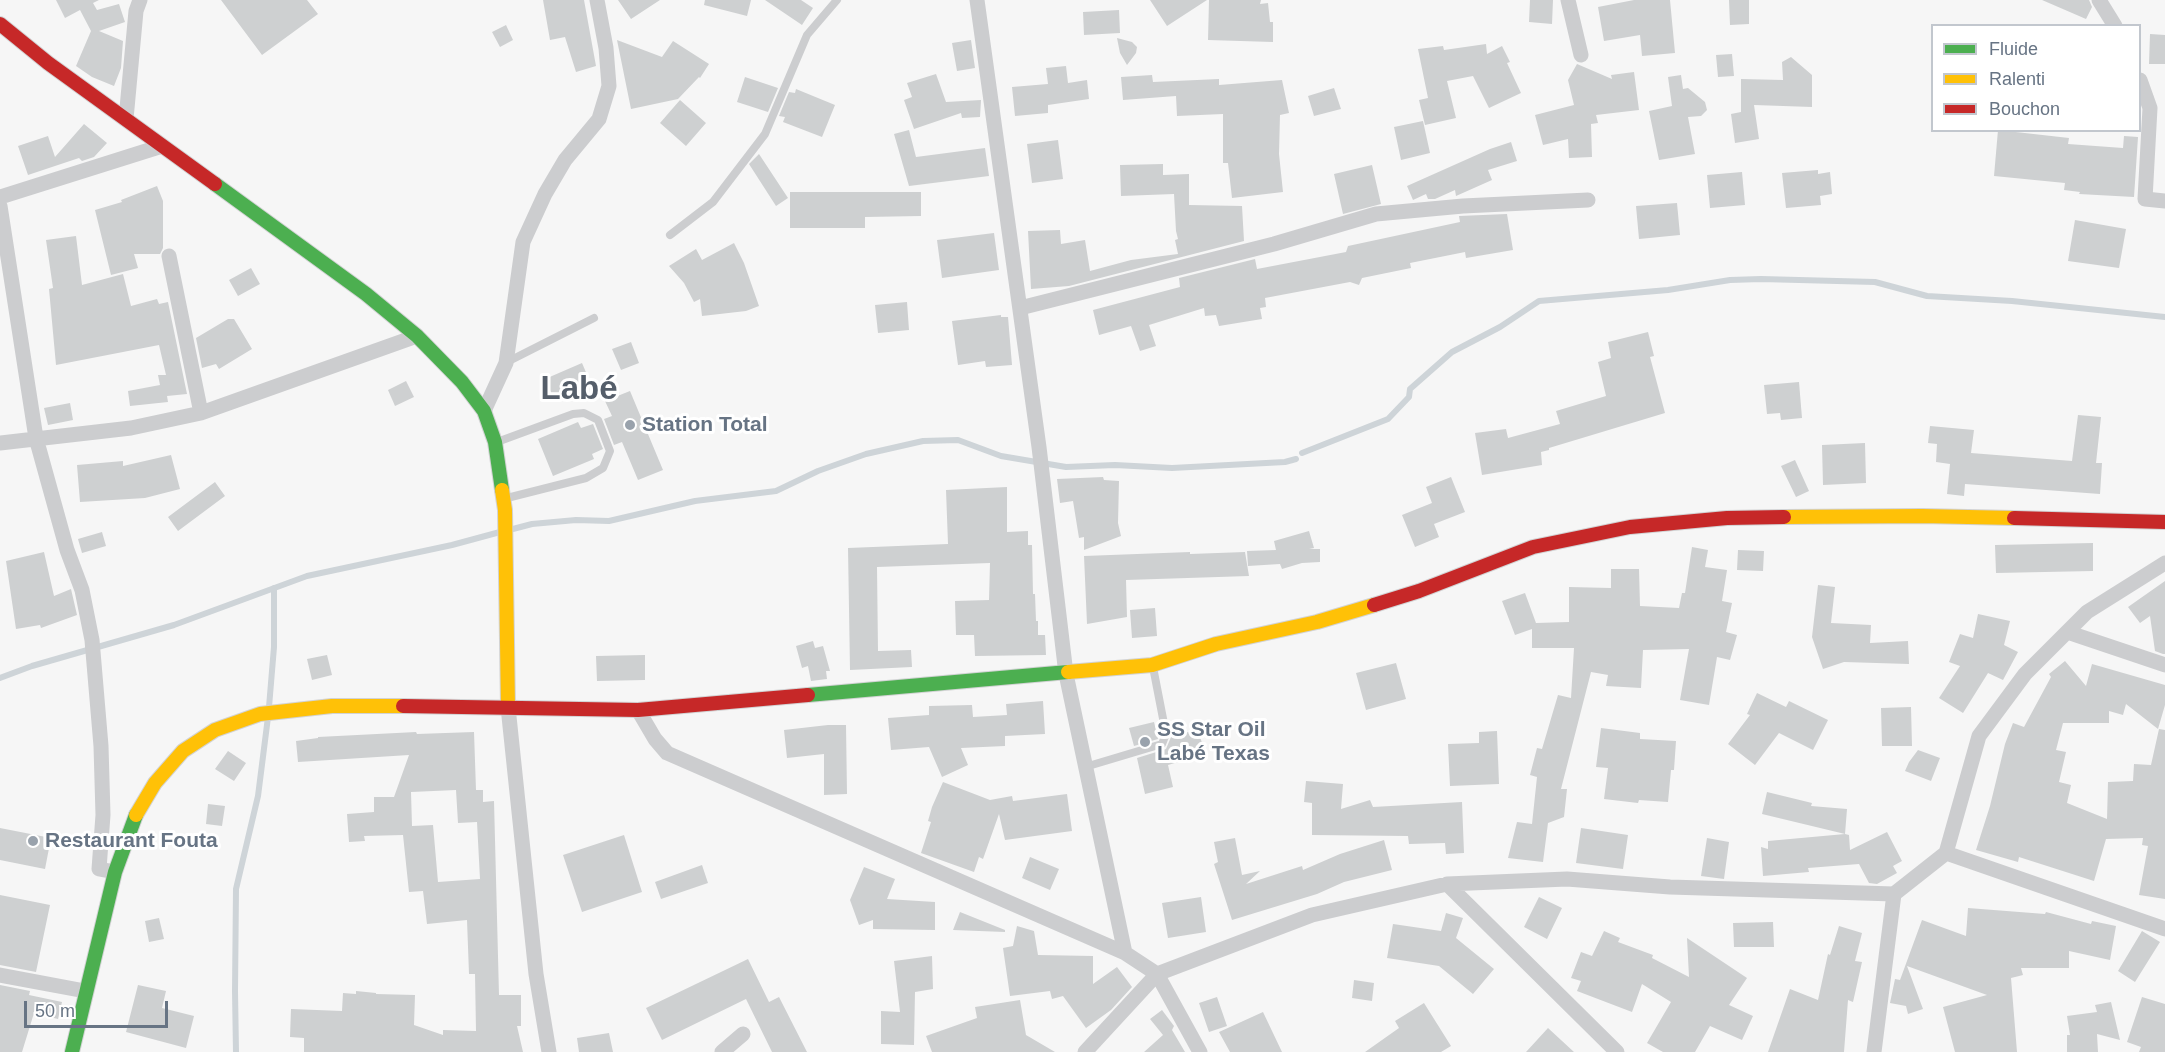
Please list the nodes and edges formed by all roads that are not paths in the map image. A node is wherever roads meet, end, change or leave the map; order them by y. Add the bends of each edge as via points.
1 (140, 0) edge
2 (597, 0) edge
3 (837, 0) edge
4 (978, 0) edge
5 (1568, 0) edge
6 (2099, 0) edge
7 (0, 24) edge
8 (2114, 24) edge
9 (1581, 55) dead end
10 (2141, 85) edge
11 (126, 119) junction
12 (162, 146) junction
13 (0, 197) edge
14 (1588, 200) dead end
15 (2165, 201) edge
16 (0, 206) edge
17 (670, 235) dead end
18 (168, 256) dead end
19 (1020, 308) junction
20 (594, 318) dead end
21 (417, 336) junction
22 (506, 363) junction
23 (484, 411) junction
24 (201, 412) junction
25 (36, 438) junction
26 (495, 442) junction
27 (0, 443) edge
28 (504, 505) junction
29 (2165, 522) edge
30 (2165, 562) edge
31 (2067, 632) junction
32 (1152, 665) junction
33 (2165, 665) edge
34 (1066, 674) junction
35 (508, 707) junction
36 (638, 710) junction
37 (1085, 766) junction
38 (1946, 853) junction
39 (114, 872) junction
40 (1447, 884) junction
41 (1894, 894) junction
42 (2165, 929) edge
43 (1125, 953) junction
44 (1157, 974) junction
45 (0, 975) edge
46 (85, 991) junction
47 (742, 1034) dead end
48 (1609, 1049) edge
49 (72, 1052) edge
50 (549, 1052) edge
51 (722, 1052) edge
52 (1085, 1052) edge
53 (1200, 1052) edge
54 (1874, 1052) edge

1 - 11 street
2 - 22 street via 609,86 599,119 565,160 524,242
3 - 17 lane via 807,35 765,134 713,202
4 - 19 street
5 - 9 street
6 - 8 street
7 - 11 main road
10 - 15 street via 2150,108 2145,199
11 - 12 main road
12 - 13 street
12 - 21 main road via 366,294
14 - 19 street via 1376,214
16 - 25 street
18 - 24 street
19 - 34 street
20 - 22 lane
21 - 23 main road
21 - 24 street
22 - 23 street
23 - 26 main road
24 - 25 street via 131,428
25 - 27 street
25 - 39 street via 82,590 92,640 101,746 103,814 99,869
26 - 28 main road
26 - 28 lane via 584,413 598,420 610,451 603,468 586,478
28 - 35 main road
29 - 32 main road via 1922,516 1727,518 1629,527 1533,547 1419,591 1317,622 1216,644
30 - 31 street via 2087,612
31 - 33 street
31 - 38 street via 2025,674 1979,736
32 - 34 main road
32 - 37 lane via 1166,734 1162,744
34 - 36 main road
34 - 37 street
35 - 36 main road
35 - 39 main road via 332,706 260,714 215,730 183,751 155,783 133,821
35 - 50 street via 536,974
36 - 43 street via 667,753
37 - 43 street
38 - 41 street
38 - 42 street
39 - 46 main road
40 - 41 street via 1567,879 1670,887
40 - 44 street via 1312,915
40 - 48 street
41 - 54 street
43 - 44 street
44 - 52 street
44 - 53 street
45 - 46 street
46 - 49 main road
47 - 51 street

